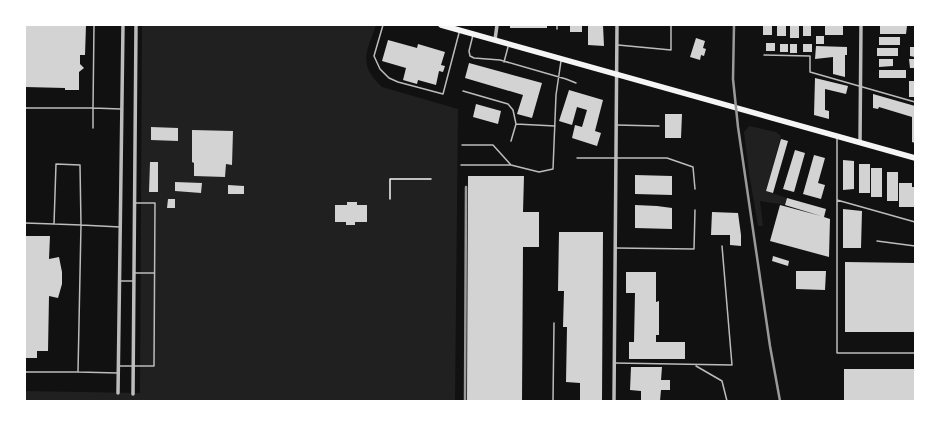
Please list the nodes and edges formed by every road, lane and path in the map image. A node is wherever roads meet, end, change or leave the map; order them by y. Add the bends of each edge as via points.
1 (94, 25) edge
2 (123, 25) edge
3 (136, 25) edge
4 (383, 25) edge
5 (441, 25) edge
6 (497, 25) edge
7 (557, 25) edge
8 (617, 25) edge
9 (671, 25) edge
10 (861, 25) edge
11 (460, 28) edge
12 (557, 29) dead end
13 (473, 34) junction
14 (495, 40) junction
15 (509, 44) junction
16 (617, 45) junction
17 (764, 55) dead end
18 (562, 59) junction
19 (504, 62) junction
20 (616, 74) junction
21 (559, 76) junction
22 (576, 83) dead end
23 (860, 86) junction
24 (463, 91) dead end
25 (915, 102) edge
26 (25, 108) edge
27 (93, 108) junction
28 (121, 109) junction
29 (516, 124) junction
30 (616, 125) junction
31 (555, 126) junction
32 (659, 126) dead end
33 (93, 128) dead end
34 (837, 136) junction
35 (511, 141) dead end
36 (860, 143) junction
37 (462, 145) dead end
38 (577, 158) dead end
39 (616, 158) junction
40 (915, 158) edge
41 (461, 165) dead end
42 (511, 165) junction
43 (431, 179) dead end
44 (695, 189) dead end
45 (390, 199) dead end
46 (837, 200) junction
47 (134, 203) junction
48 (695, 210) dead end
49 (915, 222) edge
50 (25, 223) edge
51 (54, 224) junction
52 (81, 225) junction
53 (120, 226) junction
54 (877, 241) dead end
55 (722, 246) dead end
56 (915, 246) edge
57 (615, 248) junction
58 (154, 273) junction
59 (134, 274) junction
60 (119, 281) junction
61 (134, 281) junction
62 (554, 323) dead end
63 (915, 353) edge
64 (614, 363) junction
65 (694, 365) junction
66 (118, 366) junction
67 (134, 366) junction
68 (25, 372) edge
69 (78, 372) junction
70 (118, 373) junction
71 (118, 393) dead end
72 (133, 394) dead end
73 (553, 401) edge
74 (614, 401) edge
75 (727, 401) edge

1 - 27 lane
2 - 28 street
3 - 47 street
4 - 11 lane via 374,56 380,69 389,78 398,82 443,94
5 - 11 main road
6 - 14 street
7 - 12 lane
8 - 16 street
9 - 16 lane via 671,50
10 - 23 street
11 - 13 main road
13 - 14 main road
13 - 19 lane via 470,56
14 - 15 main road
15 - 18 main road
15 - 19 lane
16 - 20 street
17 - 23 lane via 810,56 810,72
18 - 20 main road
18 - 21 lane
19 - 21 lane
20 - 30 street
20 - 34 main road
21 - 22 lane
21 - 31 lane
23 - 25 lane
23 - 36 street
24 - 29 lane via 508,104 513,110
26 - 27 lane
27 - 28 lane
27 - 33 lane
28 - 53 street
29 - 31 lane
29 - 35 lane
30 - 32 lane
30 - 39 street
31 - 42 lane via 553,169 539,172
34 - 36 main road
34 - 46 lane
36 - 40 main road
37 - 42 lane via 493,145
38 - 39 lane
39 - 44 lane via 667,158 693,167
39 - 57 street
41 - 42 lane
43 - 45 path via 390,179
46 - 49 lane
46 - 63 lane via 837,353
47 - 58 lane via 155,203
47 - 59 street
48 - 57 lane via 694,249
50 - 51 lane
51 - 52 lane
51 - 52 lane via 56,164 80,165
52 - 53 lane
52 - 69 lane
53 - 60 street
54 - 56 lane
55 - 65 lane via 732,365
57 - 64 street
58 - 59 lane
58 - 67 lane via 154,366
59 - 61 street
60 - 61 lane
60 - 66 street
61 - 67 street
62 - 73 lane
64 - 65 lane
64 - 74 street
65 - 75 lane via 722,381
66 - 67 lane
66 - 70 street
67 - 72 street
68 - 69 lane
69 - 70 lane
70 - 71 street

